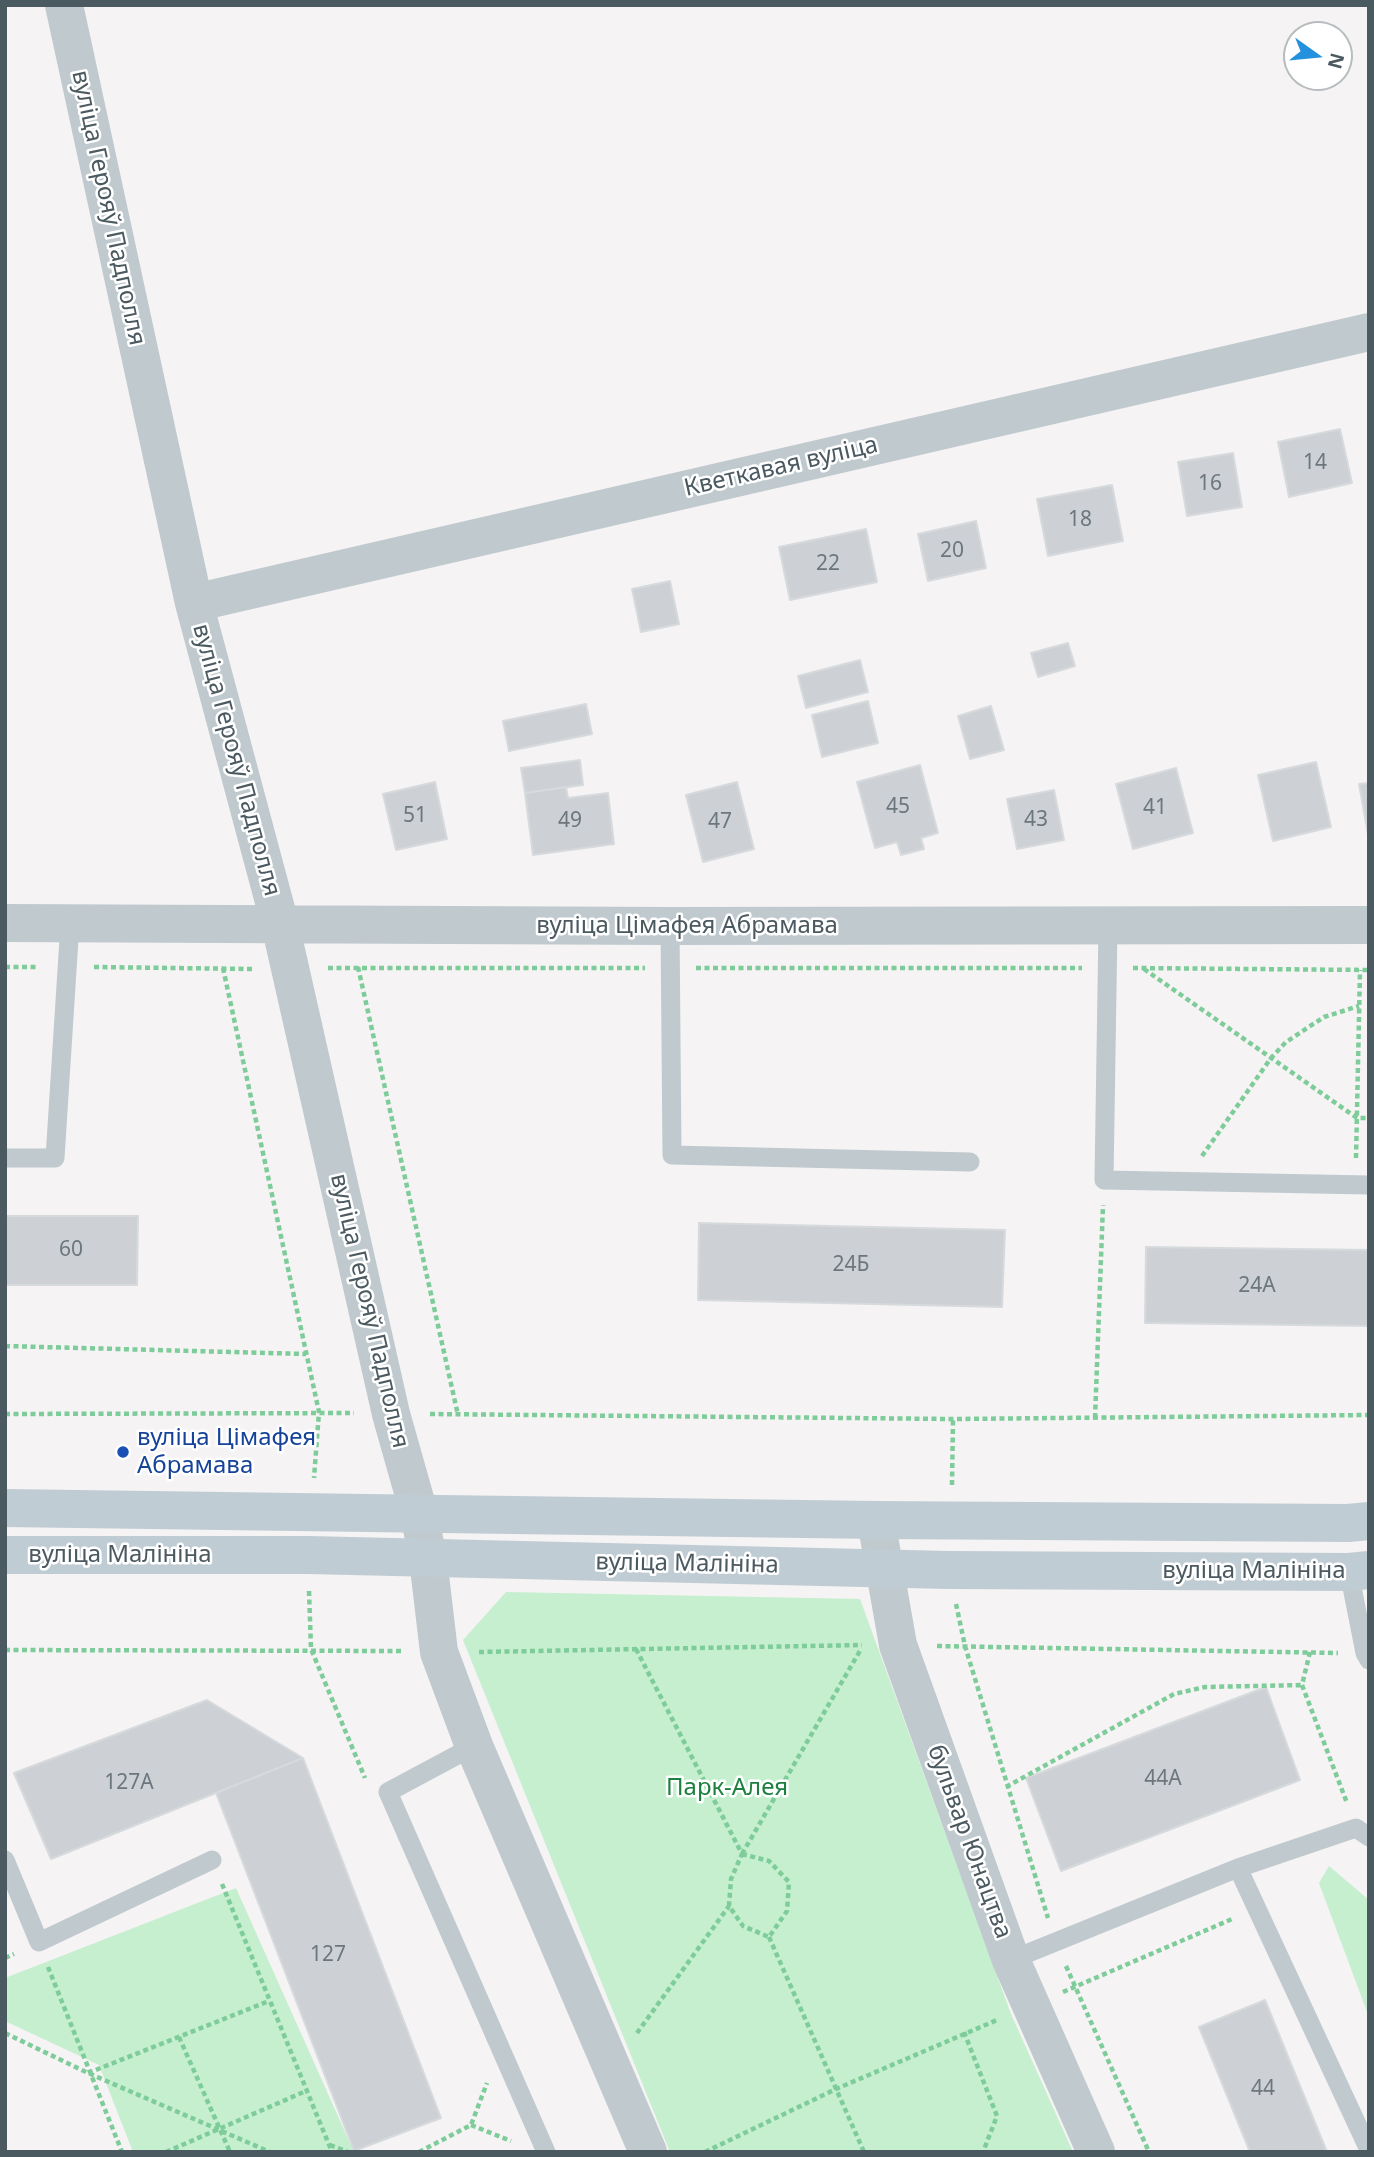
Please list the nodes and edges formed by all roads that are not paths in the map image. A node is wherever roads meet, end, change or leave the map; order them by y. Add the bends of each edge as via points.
1 (64, 5) edge
2 (1369, 332) edge
3 (194, 603) junction
4 (5, 923) edge
5 (70, 923) junction
6 (280, 924) junction
7 (1108, 925) junction
8 (1369, 925) edge
9 (670, 926) junction
10 (5, 1158) edge
11 (970, 1162) dead end
12 (1362, 1185) edge
13 (5, 1508) edge
14 (419, 1513) junction
15 (876, 1520) junction
16 (1369, 1521) edge
17 (5, 1555) edge
18 (428, 1559) junction
19 (884, 1569) junction
20 (1359, 1571) edge
21 (1367, 1656) edge
22 (474, 1746) junction
23 (1362, 1833) edge
24 (5, 1860) edge
25 (212, 1860) road end
26 (1238, 1868) junction
27 (1012, 1960) junction
28 (1369, 2150) edge
29 (546, 2152) edge
30 (648, 2152) edge
31 (1096, 2152) edge

1 - 3 street, вуліца Герояў Падполля
2 - 3 street, Кветкавая вуліца
3 - 6 street, вуліца Герояў Падполля
4 - 5 street, вуліца Цімафея Абрамава
5 - 6 street, вуліца Цімафея Абрамава
5 - 10 lane via 55,1158
6 - 9 street, вуліца Цімафея Абрамава
6 - 14 street, вуліца Герояў Падполля via 391,1414
7 - 8 street, вуліца Цімафея Абрамава
7 - 9 street, вуліца Цімафея Абрамава
7 - 12 lane via 1104,1180
9 - 11 lane via 672,1155
13 - 14 main road, вуліца Малініна
14 - 15 main road, вуліца Малініна
14 - 18 street, вуліца Герояў Падполля
15 - 16 main road, вуліца Малініна
15 - 19 street, бульвар Юнацтва
17 - 18 main road, вуліца Малініна
18 - 19 main road, вуліца Малініна
18 - 22 street via 439,1652
19 - 20 main road, вуліца Малініна
19 - 27 street, бульвар Юнацтва via 898,1645
20 - 21 lane
22 - 29 lane via 388,1792
22 - 30 street
23 - 26 lane
24 - 25 lane via 39,1942
26 - 27 lane
26 - 28 lane
27 - 31 street, бульвар Юнацтва

